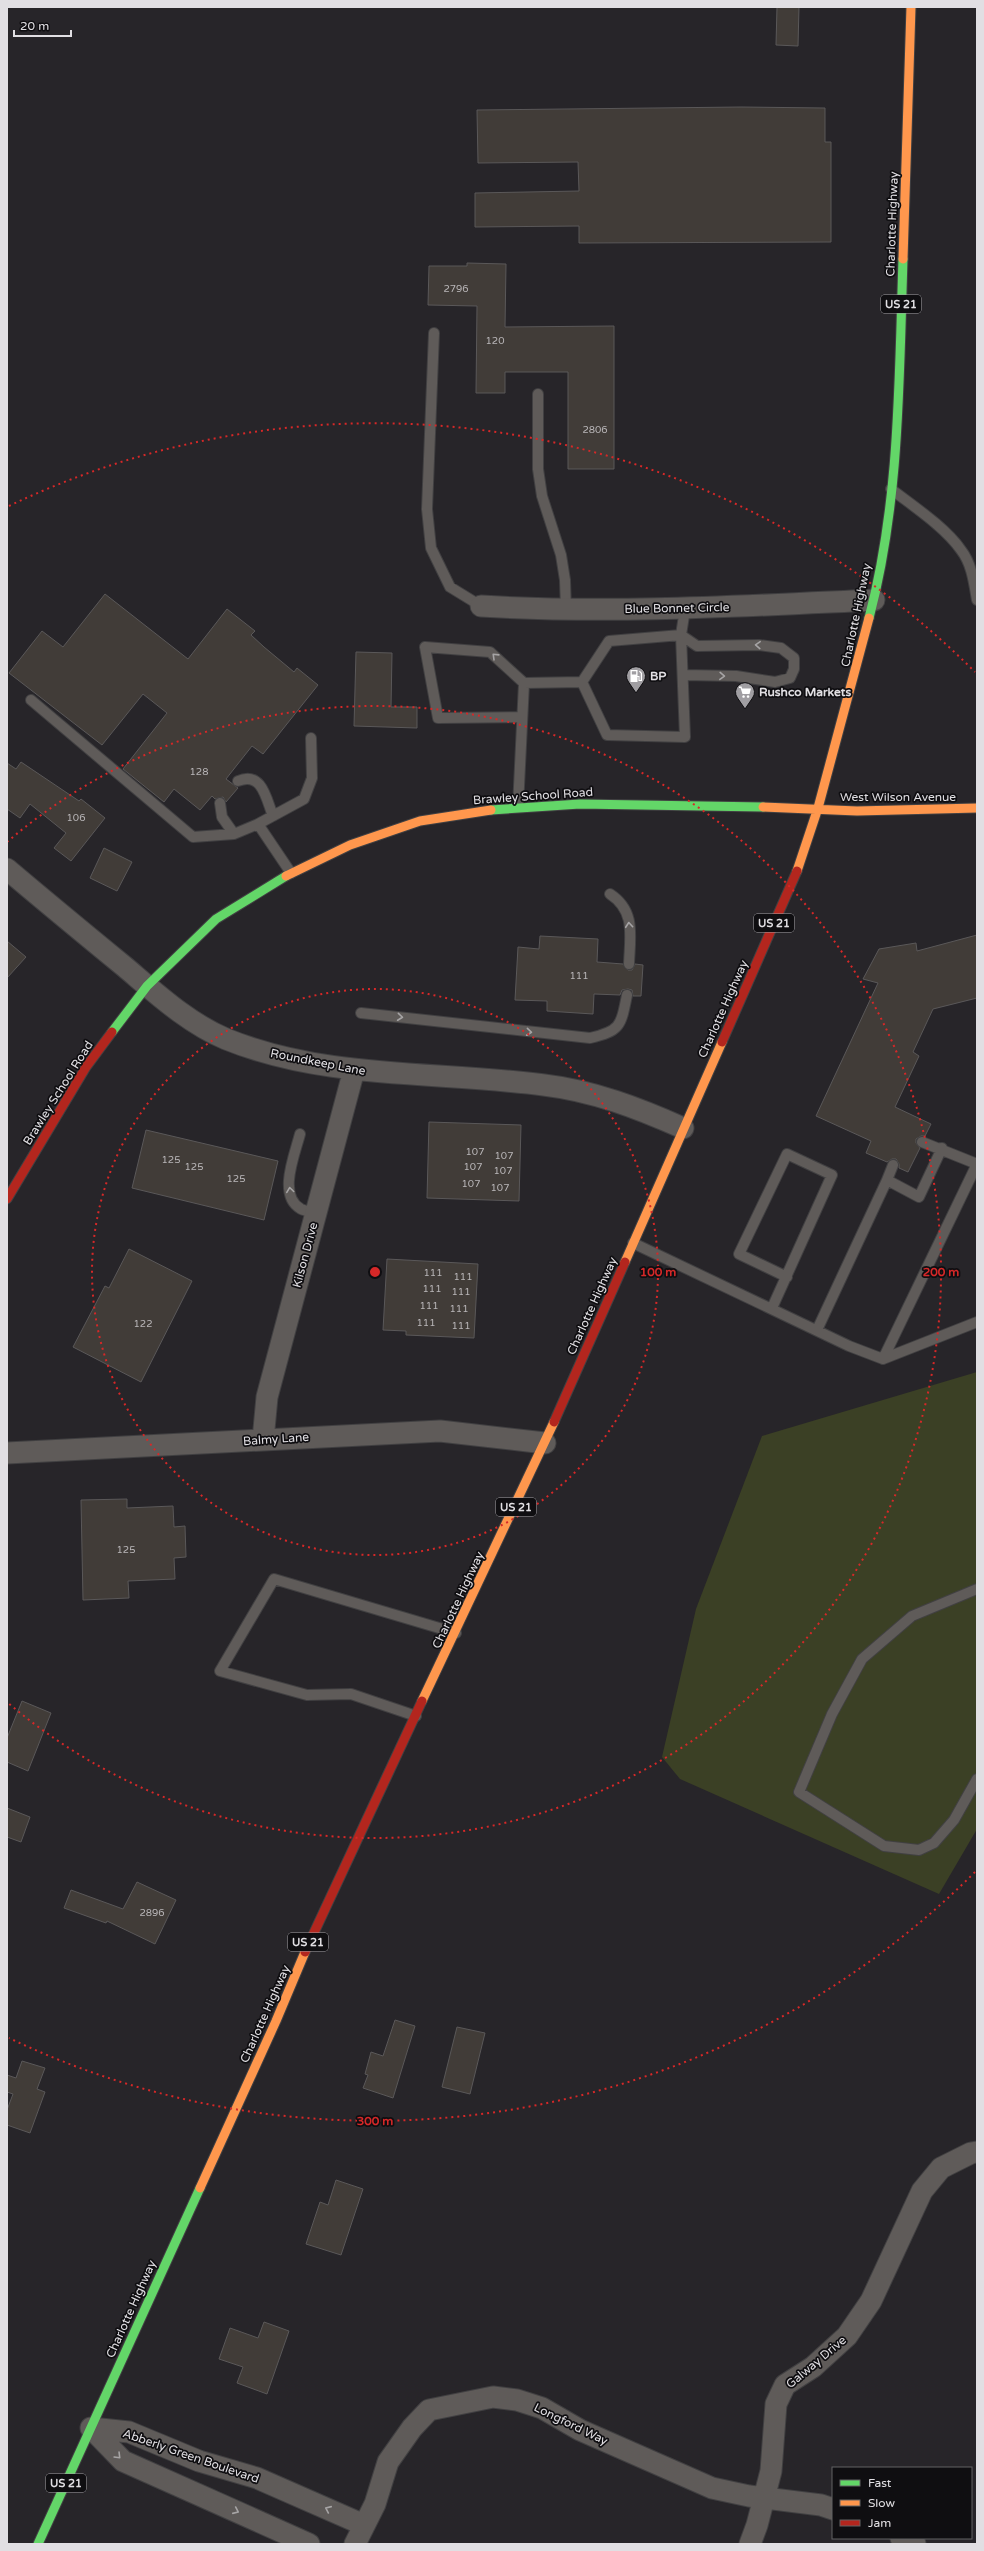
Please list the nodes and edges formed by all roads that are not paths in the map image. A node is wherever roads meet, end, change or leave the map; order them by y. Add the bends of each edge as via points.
1 (911, 7) edge
2 (434, 333) dead end
3 (538, 394) dead end
4 (891, 489) junction
5 (874, 600) junction
6 (977, 600) edge
7 (481, 606) joint
8 (685, 609) junction
9 (566, 610) junction
10 (681, 635) junction
11 (682, 674) junction
12 (582, 682) junction
13 (524, 683) junction
14 (31, 700) dead end
15 (522, 717) junction
16 (311, 738) dead end
17 (238, 781) dead end
18 (220, 803) dead end
19 (518, 807) junction
20 (818, 808) junction
21 (977, 808) edge
22 (273, 816) junction
23 (258, 824) junction
24 (234, 834) junction
25 (7, 869) edge
26 (291, 873) junction
27 (610, 894) dead end
28 (629, 964) dead end
29 (148, 986) junction
30 (627, 995) dead end
31 (361, 1013) dead end
32 (354, 1070) junction
33 (683, 1128) junction
34 (300, 1134) dead end
35 (922, 1142) dead end
36 (942, 1148) junction
37 (977, 1164) edge
38 (893, 1165) dead end
39 (887, 1180) junction
40 (7, 1199) edge
41 (316, 1213) junction
42 (633, 1243) junction
43 (787, 1277) junction
44 (772, 1308) junction
45 (977, 1322) edge
46 (817, 1330) junction
47 (883, 1359) junction
48 (263, 1440) junction
49 (545, 1443) junction
50 (7, 1453) edge
51 (977, 1589) edge
52 (456, 1633) junction
53 (416, 1716) junction
54 (977, 1779) edge
55 (977, 2152) edge
56 (91, 2428) junction
57 (763, 2498) junction
58 (832, 2510) edge
59 (358, 2537) edge
60 (903, 2539) edge
61 (38, 2544) edge
62 (309, 2544) edge
63 (750, 2544) edge
64 (914, 2544) edge

1 - 4 main road, Charlotte Highway / US 21 via 899,378
2 - 7 lane via 427,502 431,548 450,587
3 - 9 lane via 538,469 542,496 561,555
4 - 5 main road, Charlotte Highway / US 21
4 - 6 lane via 931,520 961,549 970,567
5 - 8 street, Blue Bonnet Circle
5 - 20 main road, Charlotte Highway / US 21
7 - 9 street, Blue Bonnet Circle
8 - 9 street, Blue Bonnet Circle
8 - 10 lane
10 - 11 lane
11 -> 10 lane via 736,676 775,682 790,678 794,669 794,658 781,648 760,645 697,646
10 - 12 lane via 609,641
11 - 12 lane via 685,737 607,735
12 - 13 lane
13 - 15 lane
13 -> 15 lane via 490,652 425,647 438,718
14 - 24 lane via 193,837
15 - 19 lane
16 - 22 lane via 312,778 304,799
17 - 22 lane via 254,779 261,786
18 - 24 lane via 222,817
19 - 20 main road, Brawley School Road via 580,804
19 - 26 main road, Brawley School Road via 420,821 350,845
20 - 21 main road, West Wilson Avenue via 858,811
20 - 33 main road, Charlotte Highway / US 21 via 798,869
22 - 23 lane
23 - 24 lane
23 - 26 lane
25 - 29 street, Roundkeep Lane
26 - 29 main road, Brawley School Road via 263,888 216,920
28 -> 27 lane via 630,923 621,902
29 - 32 street, Roundkeep Lane via 182,1014 224,1038 275,1055
29 - 40 main road, Brawley School Road via 86,1067
31 -> 30 lane via 590,1038 616,1029 622,1022
32 - 33 street, Roundkeep Lane via 544,1085 630,1104
32 - 41 street, Kilson Drive
33 - 42 main road, Charlotte Highway / US 21
41 -> 34 lane via 301,1209 293,1201 289,1189 290,1173
35 - 36 lane
36 - 37 lane
36 - 39 lane via 919,1197
37 - 47 lane
38 - 39 lane
39 - 46 lane
41 - 48 street, Kilson Drive via 267,1397
42 - 44 lane
42 - 49 main road, Charlotte Highway / US 21
43 - 43 lane via 740,1254 788,1154 832,1175
43 - 44 lane
44 - 46 lane
45 - 47 lane
46 - 47 lane
48 - 49 street, Balmy Lane via 440,1431
48 - 50 street, Balmy Lane
49 - 52 main road, Charlotte Highway / US 21
51 - 54 lane via 912,1616 862,1659 832,1714 799,1792 884,1846 918,1850 934,1843 954,1820
52 - 53 main road, Charlotte Highway / US 21
52 - 53 lane via 274,1579 220,1670 307,1695 351,1694
53 - 56 main road, Charlotte Highway / US 21 via 315,1926 276,2021
55 - 57 street, Galway Drive via 941,2168 922,2191 871,2301 848,2336 813,2367 785,2385 776,2404 770,2472
59 -> 56 street, Abberly Green Boulevard via 257,2478 198,2461 129,2432
56 - 61 main road, Charlotte Highway / US 21
56 -> 62 street, Abberly Green Boulevard via 123,2461
57 - 58 street, Longford Way via 821,2505
57 - 59 street, Longford Way via 712,2488 580,2430 542,2408 517,2400 493,2397 429,2410 416,2423 388,2462 375,2504
57 - 63 street, Galway Drive
60 - 64 street

